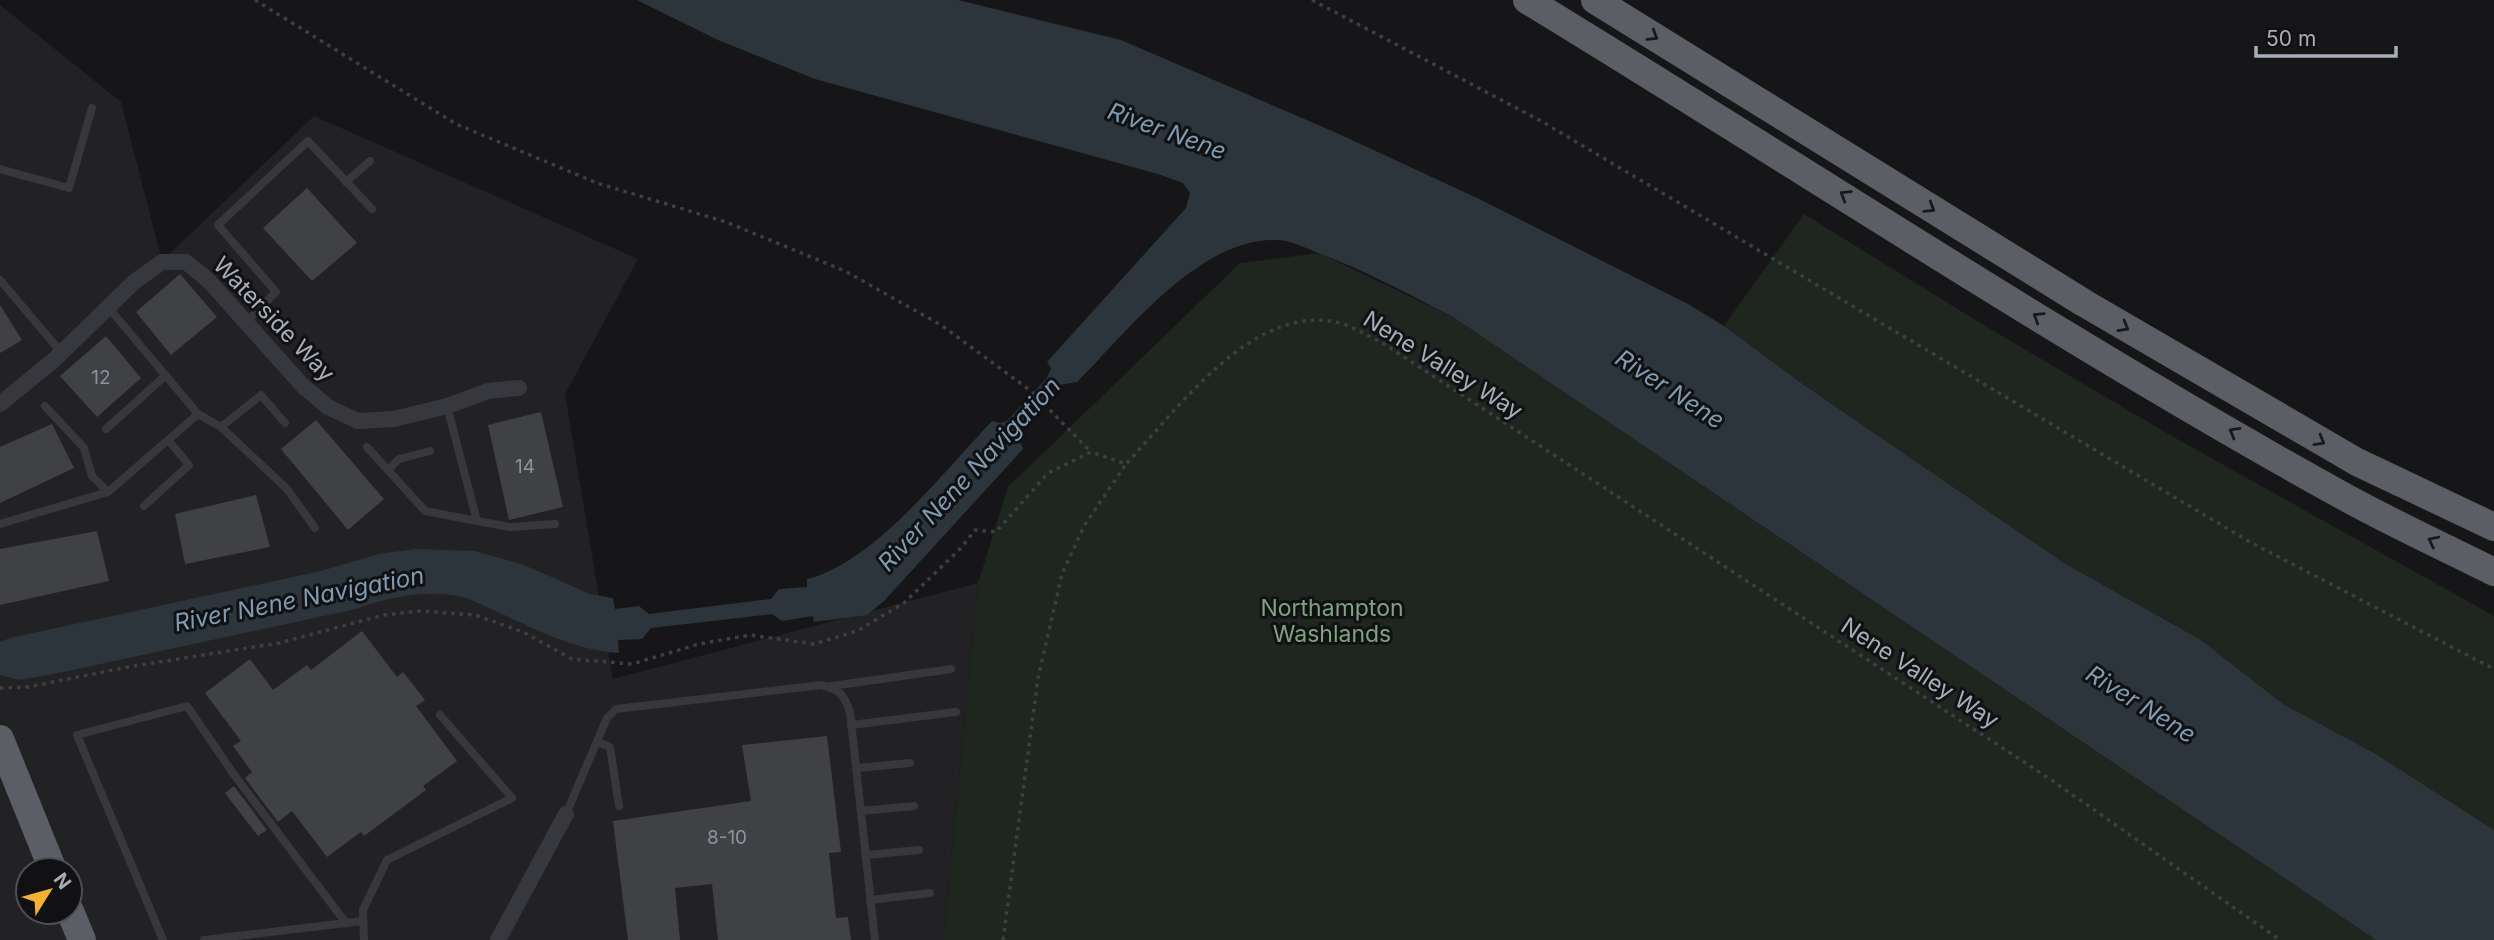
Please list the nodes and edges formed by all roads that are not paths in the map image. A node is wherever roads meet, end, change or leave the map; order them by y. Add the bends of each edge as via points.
1 (1527, 0) edge
2 (1595, 0) edge
3 (92, 108) dead end
4 (370, 161) dead end
5 (0, 169) edge
6 (346, 182) junction
7 (372, 209) dead end
8 (0, 280) edge
9 (108, 307) junction
10 (246, 322) junction
11 (61, 352) junction
12 (166, 375) junction
13 (519, 388) dead end
14 (0, 404) edge
15 (45, 406) dead end
16 (447, 406) junction
17 (198, 414) junction
18 (285, 423) dead end
19 (221, 427) junction
20 (106, 429) dead end
21 (168, 440) junction
22 (367, 447) dead end
23 (430, 451) dead end
24 (388, 470) junction
25 (107, 492) junction
26 (144, 506) dead end
27 (477, 521) junction
28 (0, 524) edge
29 (555, 524) dead end
30 (2494, 527) edge
31 (316, 528) dead end
32 (2494, 572) edge
33 (951, 669) dead end
34 (828, 687) junction
35 (956, 712) dead end
36 (440, 715) dead end
37 (851, 725) junction
38 (0, 739) edge
39 (597, 742) junction
40 (910, 763) dead end
41 (856, 768) junction
42 (619, 806) dead end
43 (914, 806) dead end
44 (861, 811) junction
45 (566, 814) joint
46 (919, 850) dead end
47 (866, 855) junction
48 (47, 856) edge
49 (930, 893) dead end
50 (870, 900) junction
51 (363, 921) junction
52 (346, 923) junction
53 (163, 940) edge
54 (204, 940) edge
55 (364, 940) edge
56 (498, 940) edge
57 (875, 940) edge

32 -> 1 highway via 2344,497 2062,332
2 -> 30 highway via 2084,303 2357,462
3 - 5 lane via 69,188
4 - 6 lane
6 - 7 lane
6 - 10 lane via 308,141 218,225 276,292
8 - 11 lane
9 - 10 street, Waterside Way via 162,262 186,262
9 - 11 street, Waterside Way
9 - 12 lane
10 - 16 street, Waterside Way via 303,386 328,407 359,421 394,419
11 - 14 street, Waterside Way
12 - 17 lane
12 - 20 lane
13 - 16 street, Waterside Way via 488,391
15 - 25 lane via 83,448 92,477
16 - 27 lane
17 - 19 lane
17 - 21 lane
18 - 19 lane via 261,395
19 - 31 lane via 287,489
21 - 25 lane
21 - 26 lane via 189,465
22 - 24 lane
23 - 24 lane via 399,459
24 - 27 lane via 425,511
25 - 28 lane
27 - 29 lane via 510,527
33 - 34 lane
34 - 37 lane via 845,696
34 - 39 lane via 616,709
35 - 37 lane
36 - 51 lane via 512,798 387,860 363,911
37 - 41 lane
38 - 48 highway
39 - 42 lane via 610,747
39 - 45 lane
40 - 41 lane
41 - 44 lane
43 - 44 lane
44 - 47 lane
45 - 56 street
46 - 47 lane
47 - 50 lane
49 - 50 lane
50 - 57 lane
51 - 52 lane
51 - 55 lane
52 - 53 lane via 187,706 78,735
52 - 54 lane

